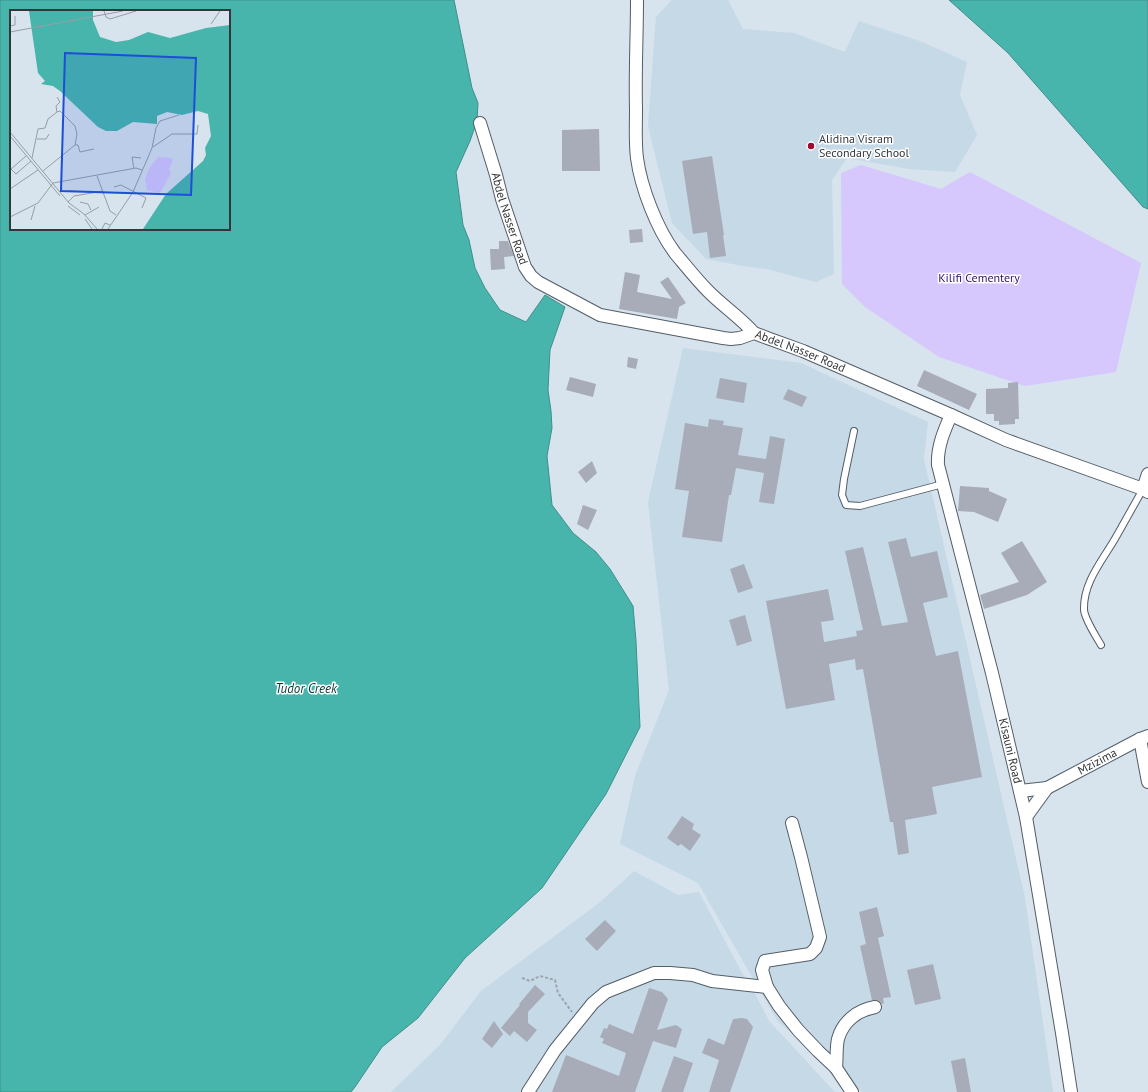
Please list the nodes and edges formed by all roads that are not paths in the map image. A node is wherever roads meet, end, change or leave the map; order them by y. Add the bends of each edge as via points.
1 (637, 0) edge
2 (480, 123) dead end
3 (754, 333) junction
4 (951, 415) junction
5 (854, 431) dead end
6 (1148, 474) edge
7 (943, 484) junction
8 (1145, 491) edge
9 (1102, 646) dead end
10 (1144, 738) edge
11 (1148, 782) edge
12 (1047, 788) junction
13 (1020, 790) junction
14 (1026, 818) junction
15 (792, 823) dead end
16 (767, 987) junction
17 (875, 1007) dead end
18 (836, 1068) junction
19 (528, 1092) edge
20 (852, 1092) edge
21 (1071, 1092) edge

1 - 3 street via 637,158 647,199 654,217 674,251 710,293
2 - 3 street, Abdel Nasser Road via 502,199 530,276 600,315 731,339
3 - 4 street, Abdel Nasser Road via 803,351
4 - 7 street, Kisauni Road via 943,433 938,459
4 - 8 street, Abdel Nasser Road via 1006,440
5 - 7 lane via 842,495 846,505 860,506
6 - 8 street
7 - 13 street, Kisauni Road
8 - 9 lane via 1096,569 1088,587 1085,615
10 - 11 street
10 - 12 street, Mzizima
12 - 13 street
12 - 14 street
13 - 14 street, Kisauni Road
14 - 21 street, Kisauni Road
15 - 16 street via 820,937 816,948 810,954 765,961 762,970
16 - 18 street via 798,1030
16 - 19 street via 712,981 693,975 654,973 606,992 593,1003 555,1050
17 - 18 street via 861,1011 847,1023 838,1038
18 - 20 street

